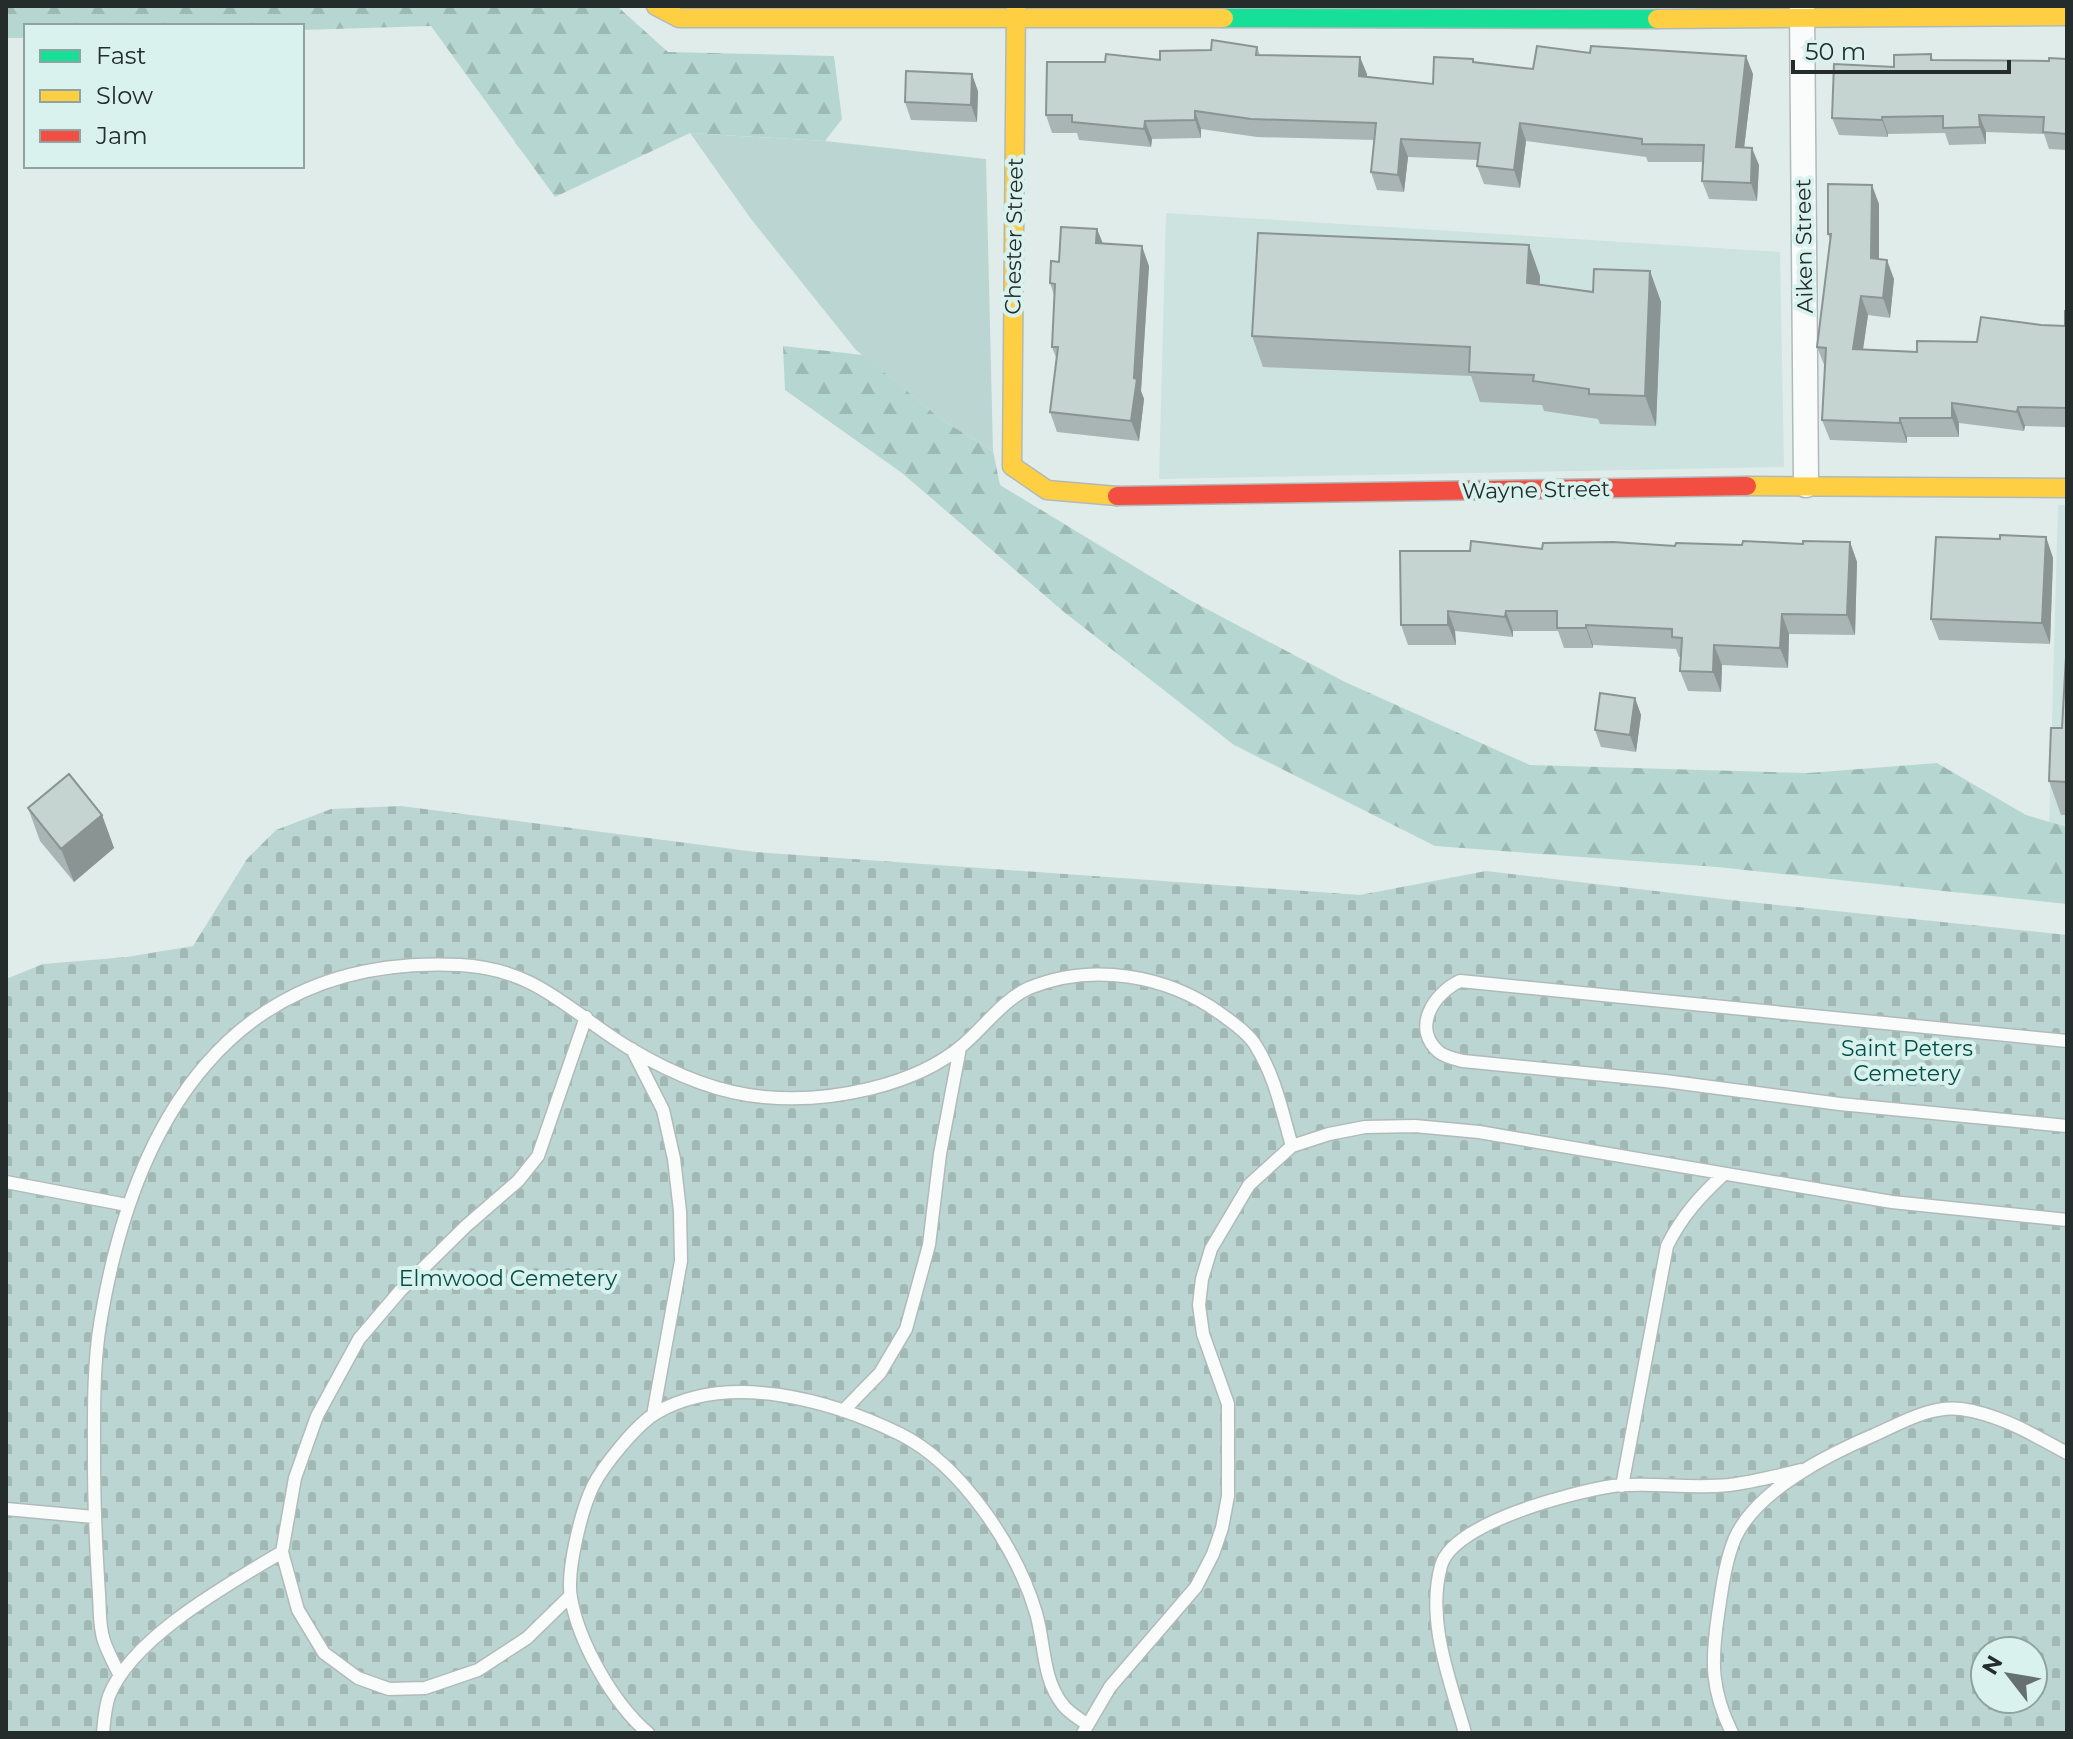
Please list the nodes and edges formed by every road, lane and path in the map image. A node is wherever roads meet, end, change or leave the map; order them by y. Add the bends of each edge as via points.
1 (656, 6) edge
2 (1016, 11) edge
3 (1361, 12) edge
4 (1802, 13) edge
5 (2067, 16) edge
6 (1012, 466) joint
7 (1806, 485) junction
8 (2067, 488) edge
9 (586, 1017) junction
10 (2067, 1041) edge
11 (960, 1048) junction
12 (632, 1049) junction
13 (2067, 1126) edge
14 (1292, 1146) junction
15 (1724, 1174) junction
16 (6, 1182) edge
17 (127, 1205) junction
18 (2067, 1220) edge
19 (843, 1411) junction
20 (653, 1415) junction
21 (2067, 1453) edge
22 (1811, 1467) junction
23 (1622, 1486) junction
24 (6, 1509) edge
25 (94, 1517) junction
26 (282, 1552) junction
27 (570, 1596) junction
28 (120, 1676) junction
29 (1085, 1728) edge
30 (103, 1733) edge
31 (648, 1733) edge
32 (1465, 1733) edge
33 (1732, 1733) edge

1 - 2 street via 679,18
2 - 3 street
2 - 6 street, Chester Street
3 - 4 street
4 - 5 street
4 - 7 street, Aiken Street
6 - 7 street, Wayne Street via 1047,490 1112,496
7 - 8 street, Wayne Street
9 - 12 lane
9 - 17 lane via 526,979 492,968 412,965 329,980 283,1000 217,1052 159,1132
9 - 26 lane via 538,1156 400,1291 359,1339 317,1416 299,1465
10 - 13 lane via 1460,981 1445,988 1430,1007 1427,1026 1430,1041 1441,1054 1489,1065
11 - 12 lane via 916,1076 865,1091 799,1097 762,1097 719,1088
11 - 14 lane via 1025,990 1062,978 1150,979 1204,1002 1255,1043 1273,1081
11 - 19 lane via 929,1245 906,1329 880,1373
12 - 20 lane via 663,1110 680,1211 681,1261
14 - 15 lane via 1365,1127 1415,1126
14 - 29 lane via 1249,1185 1211,1249 1202,1279 1203,1334 1228,1404 1228,1496 1213,1554 1196,1587 1110,1687
15 - 18 lane via 1892,1202
15 - 23 lane via 1696,1200 1667,1246
16 - 17 lane
17 - 25 lane via 99,1329
19 - 20 lane via 794,1398 741,1393 711,1395
19 - 29 lane via 903,1436 973,1495 1011,1551 1027,1587 1049,1681 1063,1706
20 - 27 lane via 593,1486 572,1566
21 - 22 lane via 2016,1426 1959,1409 1930,1411
22 - 23 lane via 1730,1485
22 - 33 lane via 1751,1514 1736,1535 1727,1562 1714,1667 1716,1696
23 - 32 lane via 1536,1505 1494,1521 1462,1539 1441,1562 1435,1606
24 - 25 lane
25 - 28 lane via 102,1637
26 - 27 lane via 298,1610 324,1653 358,1678 389,1689 425,1688 478,1670 527,1638
26 - 28 lane via 188,1611
27 - 31 lane via 582,1636 606,1679
28 - 30 lane via 108,1698

